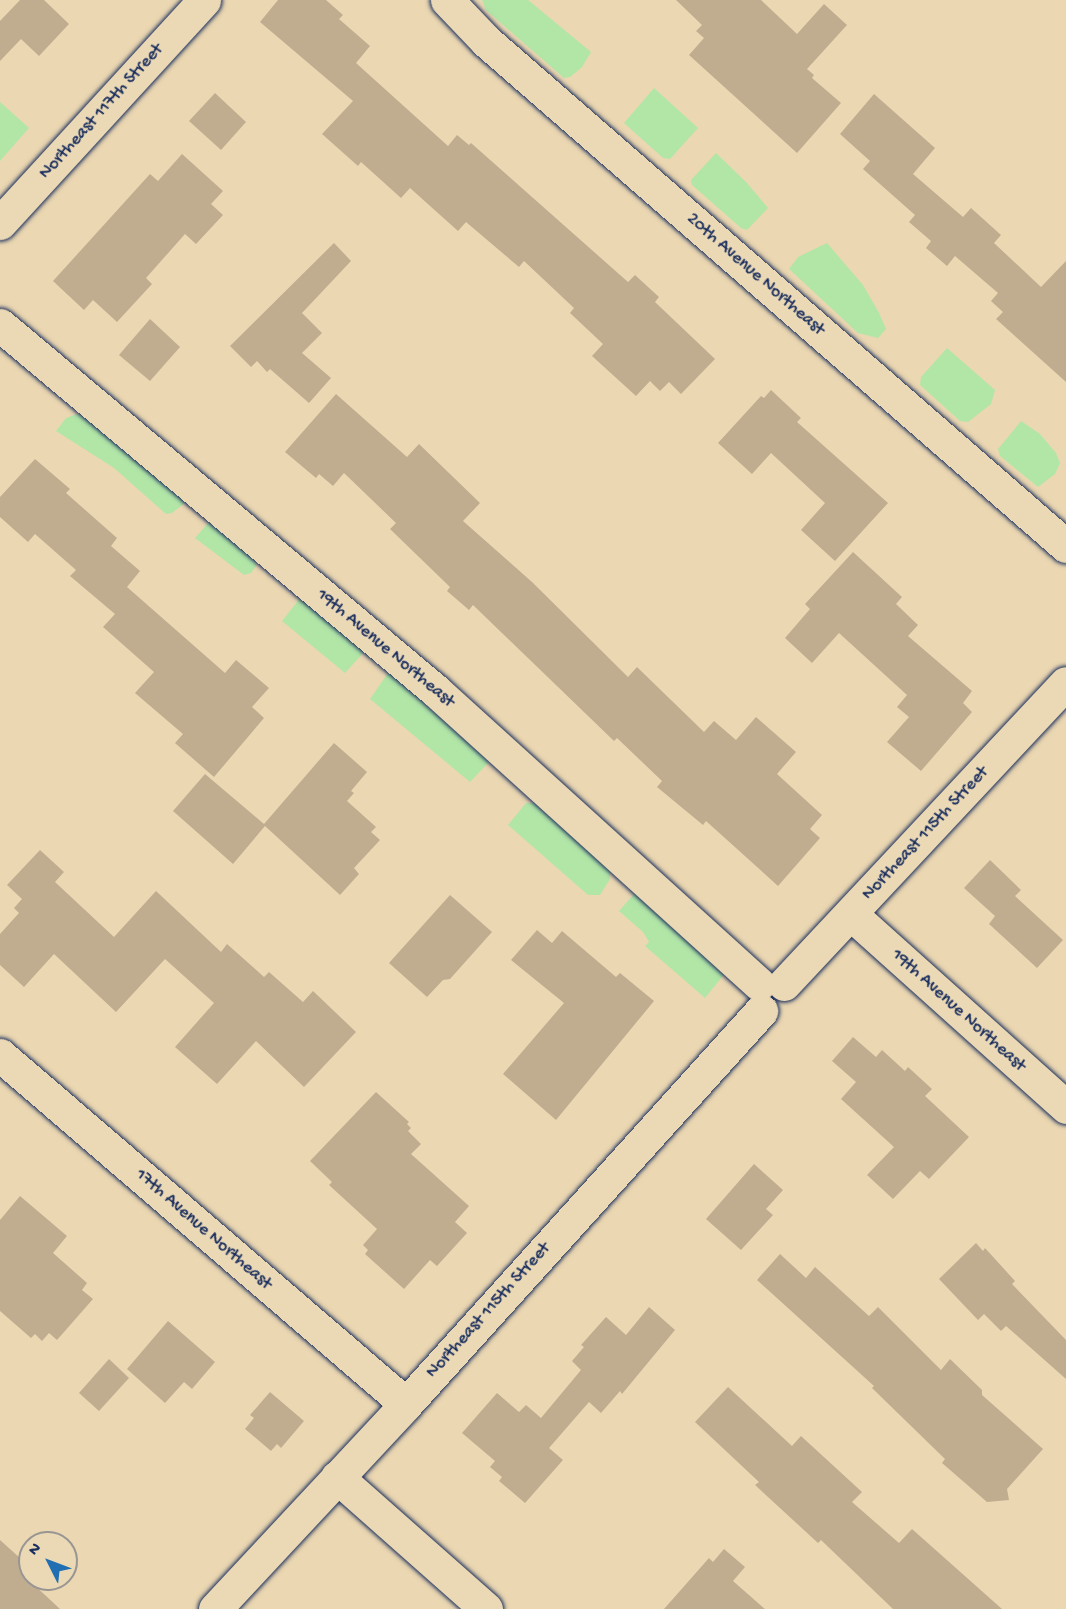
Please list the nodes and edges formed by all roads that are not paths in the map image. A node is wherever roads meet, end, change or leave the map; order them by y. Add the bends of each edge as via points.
1 (204, 0) edge
2 (447, 0) edge
3 (0, 223) edge
4 (0, 325) edge
5 (1066, 546) edge
6 (1066, 683) edge
7 (851, 914) junction
8 (768, 993) junction
9 (0, 1055) edge
10 (1066, 1107) edge
11 (406, 1404) junction
12 (337, 1477) junction
13 (214, 1609) edge
14 (486, 1609) edge

1 - 3 street, Northeast 117th Street
2 - 5 street, 20th Avenue Northeast via 486,41
4 - 8 street, 19th Avenue Northeast via 436,692
6 - 7 street, Northeast 115th Street
7 - 8 street, Northeast 115th Street
7 - 10 street, 19th Avenue Northeast
8 - 11 street, Northeast 115th Street
9 - 11 street, 17th Avenue Northeast
11 - 12 street, Northeast 115th Street
12 - 13 street, Northeast 115th Street
12 - 14 street

